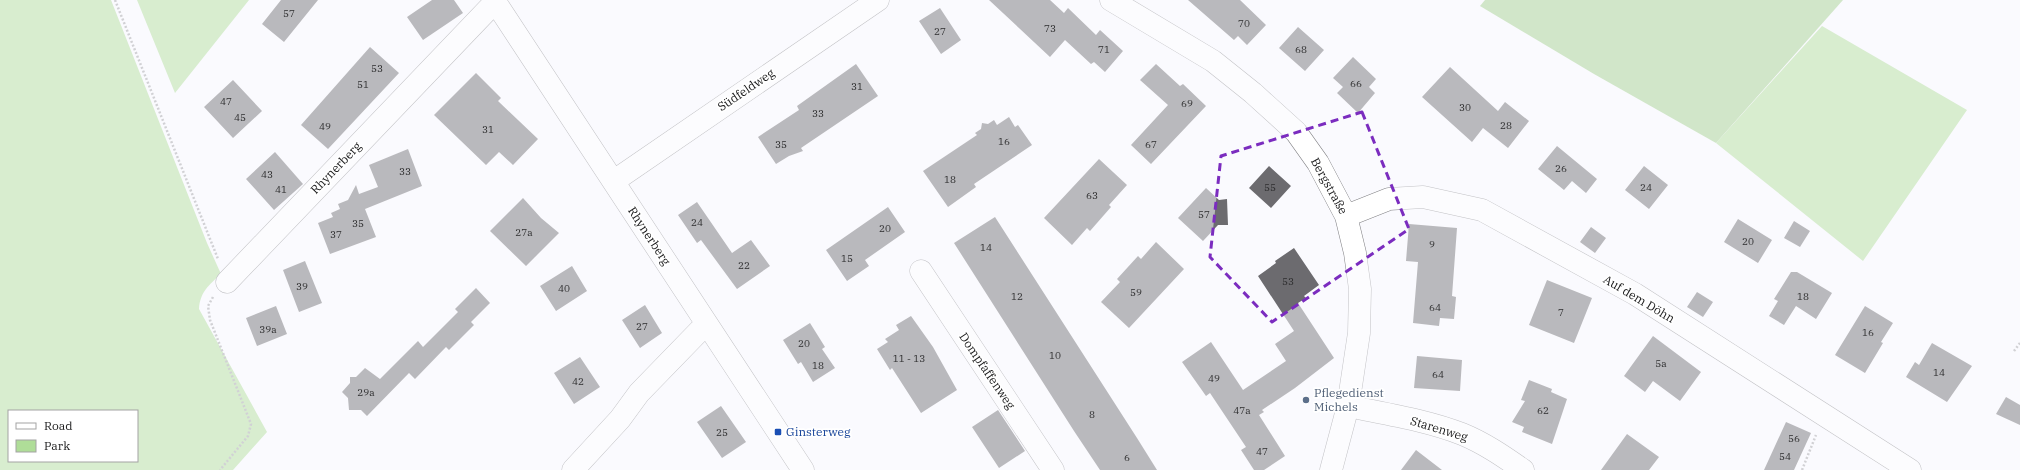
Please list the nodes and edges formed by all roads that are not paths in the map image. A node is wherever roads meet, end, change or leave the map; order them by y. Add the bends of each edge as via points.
1 (878, 0) edge
2 (1111, 0) edge
3 (495, 1) edge
4 (614, 181) junction
5 (1346, 216) junction
6 (921, 271) dead end
7 (227, 282) road end
8 (706, 324) junction
9 (1348, 406) junction
10 (573, 470) edge
11 (803, 470) edge
12 (1053, 470) edge
13 (1331, 470) edge
14 (1522, 470) edge
15 (1910, 470) edge

1 - 4 street, Südfeldweg
2 - 5 street, Bergstraße via 1213,61 1296,132 1318,164
3 - 4 street, Rhynerberg
3 - 7 street, Rhynerberg
4 - 8 street, Rhynerberg
5 - 9 street, Bergstraße via 1360,289 1359,333
5 - 15 street, Auf dem Döhn via 1389,199 1424,197 1482,210 1635,294
6 - 12 street, Dompfaffenweg
8 - 10 street via 639,393 620,419
8 - 11 street, Rhynerberg
9 - 13 street, Bergstraße
9 - 14 street, Starenweg via 1426,423 1462,434 1497,452

